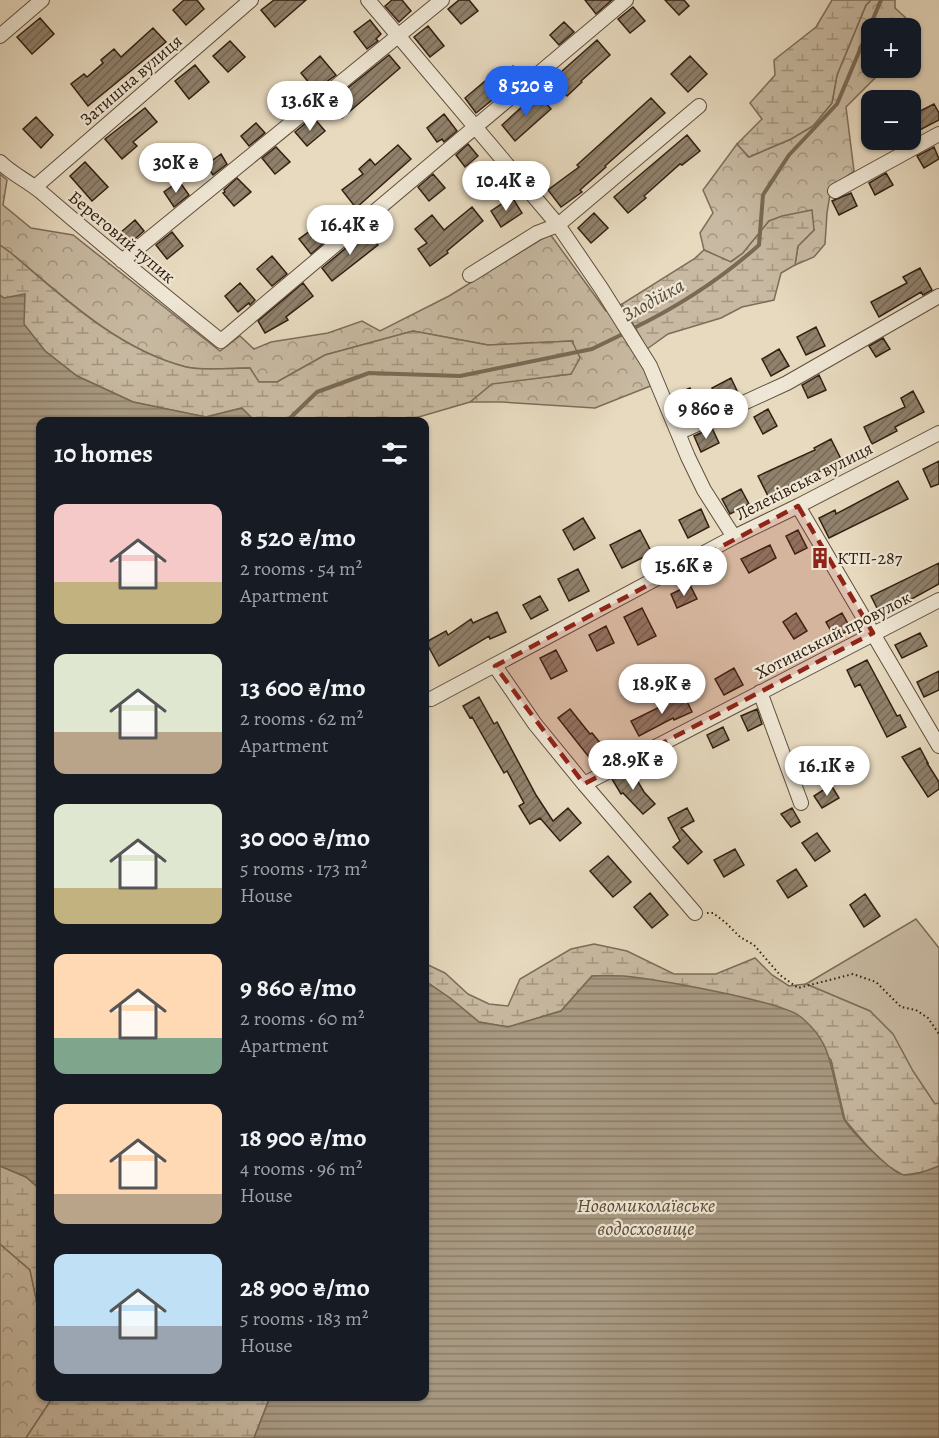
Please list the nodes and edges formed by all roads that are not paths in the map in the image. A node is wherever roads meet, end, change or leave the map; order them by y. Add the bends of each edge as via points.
1 (42, 0) edge
2 (251, 0) edge
3 (368, 0) edge
4 (442, 0) edge
5 (626, 0) edge
6 (0, 36) edge
7 (399, 36) junction
8 (699, 106) dead end
9 (476, 126) junction
10 (939, 134) edge
11 (0, 162) edge
12 (35, 187) junction
13 (835, 191) dead end
14 (558, 225) junction
15 (122, 261) junction
16 (470, 275) dead end
17 (939, 296) edge
18 (678, 433) junction
19 (939, 433) edge
20 (798, 506) junction
21 (734, 537) junction
22 (939, 600) edge
23 (873, 633) junction
24 (495, 666) junction
25 (760, 692) junction
26 (431, 699) dead end
27 (939, 746) edge
28 (584, 784) junction
29 (801, 803) dead end
30 (695, 913) road end

1 - 6 street
2 - 12 street, Затишна вулиця
3 - 7 street
4 - 7 street
5 - 9 street
7 - 9 street
7 - 15 street
8 - 14 street
9 - 14 street
9 - 15 street, Береговий тупик via 221,341
10 - 13 street
11 - 12 street, Береговий тупик
12 - 15 street, Береговий тупик
14 - 16 street via 537,233
14 - 18 street via 650,366
17 - 18 street via 787,383
18 - 21 street via 705,490
19 - 20 street, Лелеківська вулиця
20 - 21 street, Лелеківська вулиця
20 - 23 street
21 - 24 street, Лелеківська вулиця
22 - 23 street, Хотинський провулок
23 - 25 street, Хотинський провулок
23 - 27 street
24 - 26 street, Лелеківська вулиця
24 - 28 street
25 - 28 street, Хотинський провулок
25 - 29 street
28 - 30 street

